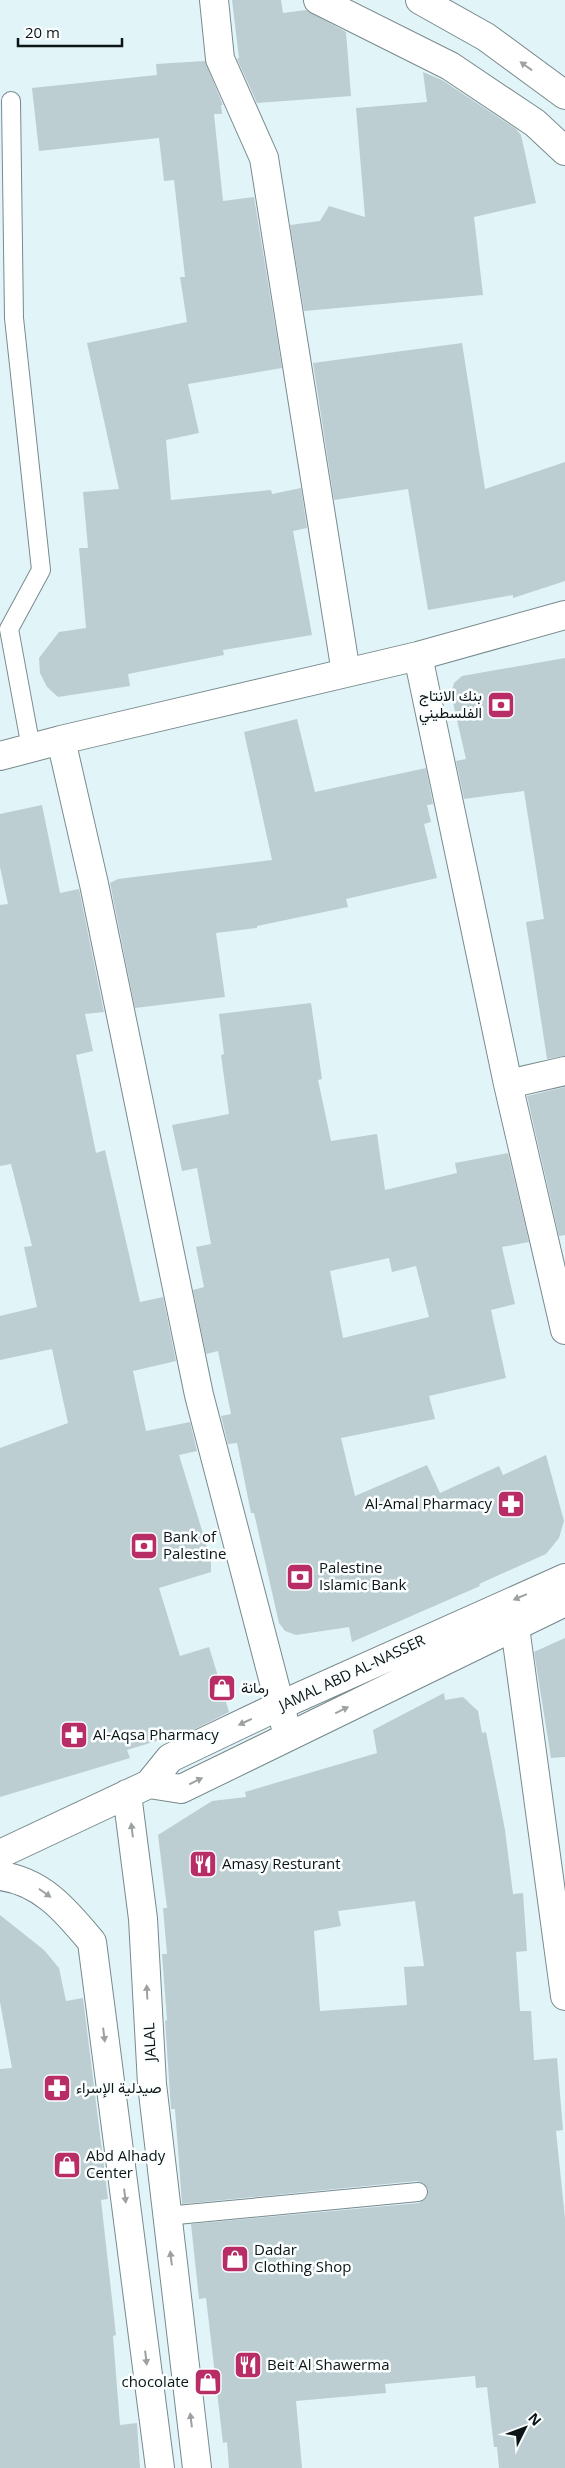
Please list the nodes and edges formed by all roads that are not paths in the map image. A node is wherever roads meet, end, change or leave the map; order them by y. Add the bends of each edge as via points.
1 (214, 0) edge
2 (318, 0) edge
3 (420, 0) edge
4 (565, 95) edge
5 (11, 101) dead end
6 (565, 151) edge
7 (565, 615) edge
8 (418, 656) junction
9 (346, 673) junction
10 (61, 740) junction
11 (31, 748) junction
12 (0, 756) edge
13 (565, 1071) edge
14 (508, 1084) junction
15 (565, 1330) edge
16 (565, 1578) edge
17 (565, 1602) edge
18 (515, 1627) junction
19 (281, 1705) junction
20 (288, 1736) junction
21 (138, 1789) junction
22 (0, 1854) edge
23 (0, 1876) edge
24 (565, 1996) edge
25 (418, 2192) dead end
26 (166, 2216) junction
27 (160, 2468) edge
28 (197, 2468) edge

1 - 9 street via 220,59 264,158
2 - 6 street via 450,66 535,123
4 -> 3 street via 486,37
5 - 11 lane via 14,318 41,570 9,629
7 - 8 street
8 - 9 street
8 - 14 street
9 - 10 street
10 - 11 street
10 - 19 street via 94,884 199,1395
11 - 12 street
13 - 14 street
14 - 15 street
16 -> 19 street, JAMAL ABD AL-NASSER
17 - 18 street, JAMAL ABD AL-NASSER
20 -> 18 street, JAMAL ABD AL-NASSER
18 - 24 street
19 - 20 street
19 -> 21 street, JAMAL ABD AL-NASSER via 170,1758
21 -> 20 street, JAMAL ABD AL-NASSER via 181,1789
21 - 22 street, JAMAL ABD AL-NASSER
26 -> 21 street, JALAL via 152,2084
23 -> 27 street via 42,1890 66,1910 92,1942
25 - 26 lane
28 -> 26 street, JALAL

